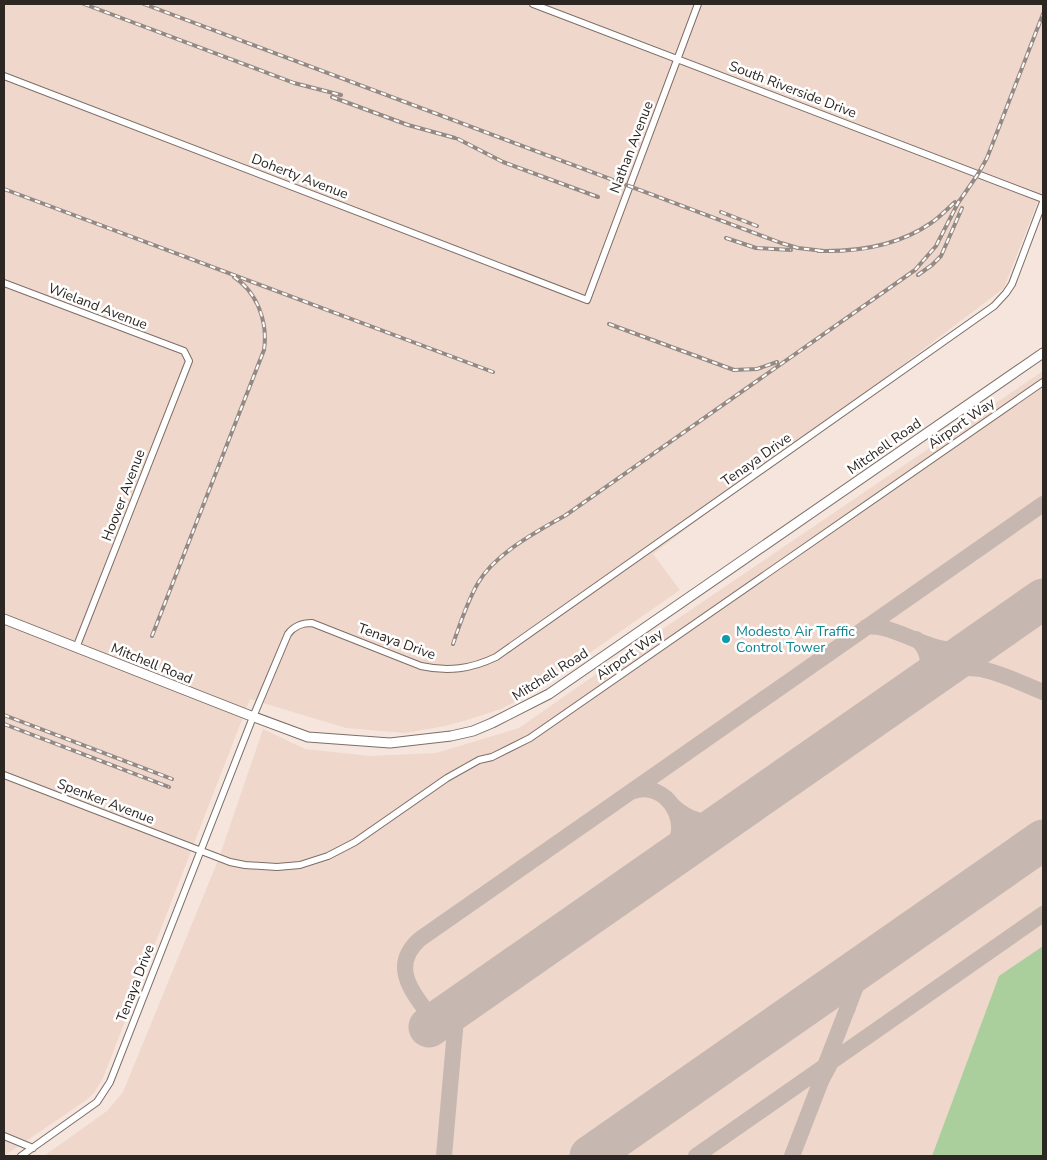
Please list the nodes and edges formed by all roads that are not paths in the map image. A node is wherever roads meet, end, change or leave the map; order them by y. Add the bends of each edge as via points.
1 (533, 4) edge
2 (698, 4) edge
3 (678, 58) junction
4 (4, 76) edge
5 (1043, 201) edge
6 (4, 283) edge
7 (587, 300) joint
8 (184, 351) joint
9 (1043, 353) edge
10 (1043, 382) edge
11 (4, 620) edge
12 (76, 648) junction
13 (253, 717) junction
14 (4, 775) edge
15 (200, 851) junction
16 (4, 1136) edge
17 (33, 1148) junction
18 (21, 1156) edge

1 - 3 street, South Riverside Drive
2 - 3 street, Nathan Avenue
3 - 5 street, South Riverside Drive
3 - 7 street, Nathan Avenue
4 - 7 street, Doherty Avenue
5 - 13 street, Tenaya Drive via 1012,284 994,306 496,657 466,668 433,669 317,624 300,624 288,634
6 - 8 street, Wieland Avenue
8 - 12 street, Hoover Avenue via 189,361
9 - 13 main road, Mitchell Road via 549,694 507,716 451,736 390,743 308,736
10 - 15 street, Airport Way via 530,738 492,758 478,760 349,846 316,861 277,867 245,865
11 - 12 main road, Mitchell Road
12 - 13 main road, Mitchell Road
13 - 15 street, Tenaya Drive
14 - 15 street, Spenker Avenue
15 - 17 street, Tenaya Drive via 110,1082 97,1102
16 - 17 street
17 - 18 street, Tenaya Drive

